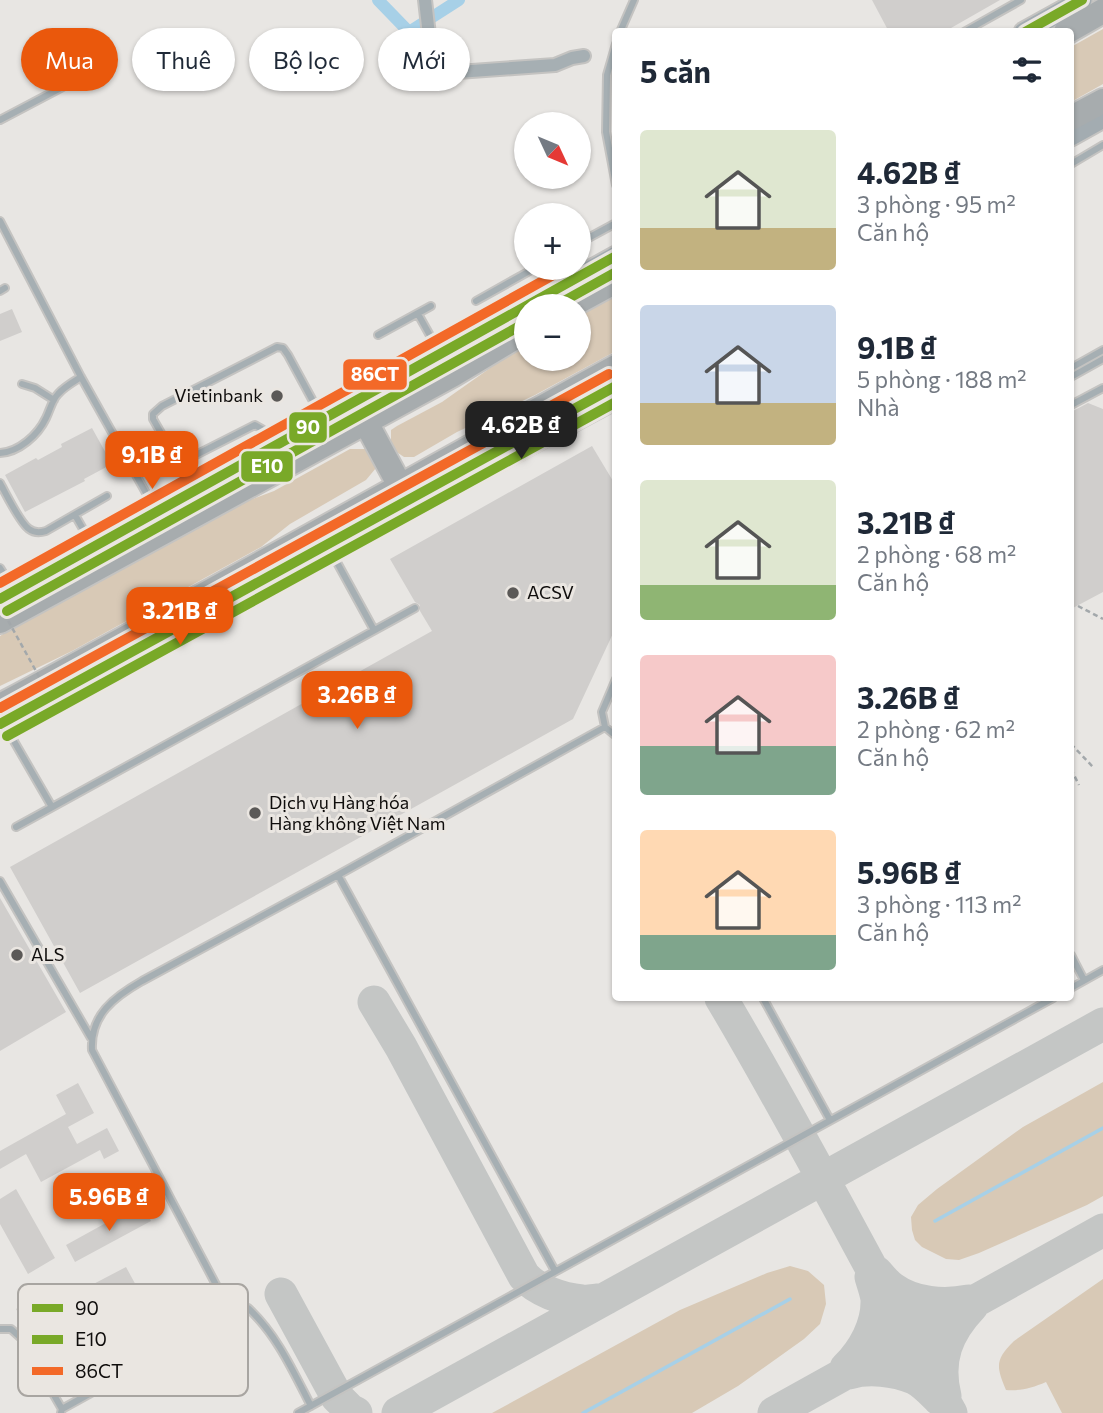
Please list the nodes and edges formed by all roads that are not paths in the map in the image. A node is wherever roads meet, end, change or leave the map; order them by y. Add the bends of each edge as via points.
1 (634, 0) edge
2 (1021, 0) edge
3 (1082, 0) edge
4 (425, 3) edge
5 (1103, 11) edge
6 (622, 28) edge
7 (971, 28) edge
8 (1031, 28) edge
9 (1073, 28) edge
10 (584, 56) dead end
11 (612, 58) edge
12 (55, 91) edge
13 (1103, 101) edge
14 (1074, 116) edge
15 (1103, 118) edge
16 (0, 120) edge
17 (1074, 134) edge
18 (1103, 145) edge
19 (1074, 162) edge
20 (612, 164) edge
21 (0, 221) edge
22 (612, 225) edge
23 (591, 237) edge
24 (612, 258) edge
25 (514, 280) edge
26 (612, 283) edge
27 (591, 295) edge
28 (476, 301) dead end
29 (431, 306) dead end
30 (418, 314) junction
31 (378, 335) dead end
32 (514, 338) edge
33 (1103, 350) edge
34 (440, 353) junction
35 (1103, 359) edge
36 (1074, 366) edge
37 (612, 371) edge
38 (452, 374) junction
39 (1074, 375) edge
40 (81, 377) junction
41 (22, 384) dead end
42 (612, 388) edge
43 (1103, 388) edge
44 (54, 400) junction
45 (1074, 403) edge
46 (612, 408) edge
47 (360, 412) junction
48 (533, 422) junction
49 (328, 429) junction
50 (0, 453) edge
51 (278, 456) junction
52 (178, 464) junction
53 (0, 483) edge
54 (404, 493) junction
55 (107, 496) dead end
56 (199, 500) junction
57 (75, 515) junction
58 (162, 520) junction
59 (329, 537) junction
60 (93, 547) junction
61 (301, 557) junction
62 (267, 562) junction
63 (0, 568) edge
64 (7, 595) edge
65 (415, 608) dead end
66 (0, 621) edge
67 (374, 630) junction
68 (612, 688) edge
69 (1, 717) edge
70 (605, 727) junction
71 (612, 733) edge
72 (52, 807) junction
73 (16, 827) dead end
74 (338, 875) junction
75 (0, 881) edge
76 (1074, 961) edge
77 (1103, 970) edge
78 (1084, 981) junction
79 (1074, 986) edge
80 (765, 1001) edge
81 (1048, 1001) edge
82 (91, 1038) junction
83 (830, 1120) junction
84 (555, 1271) junction
85 (215, 1284) edge
86 (248, 1307) edge
87 (0, 1329) edge
88 (18, 1336) edge
89 (88, 1396) edge
90 (311, 1406) junction
91 (61, 1411) edge
92 (298, 1413) edge

1 - 6 lane
2 - 7 lane
3 - 8 main road
4 - 10 street via 429,35 444,73 555,65
5 - 9 highway
11 - 20 lane via 607,75 606,132
12 - 16 lane
13 - 14 highway
15 - 17 main road
18 - 19 lane
21 - 40 lane
22 - 23 lane
24 - 34 main road
25 - 28 lane
26 - 27 highway
29 - 30 lane
30 - 31 lane
30 - 34 lane
32 - 38 highway
33 - 36 lane
34 - 38 highway
34 - 47 main road
35 - 39 lane
37 - 48 highway
38 - 47 highway
40 - 44 lane
40 - 58 lane
41 - 44 lane
42 - 48 main road
43 - 45 lane
44 - 50 lane via 34,436
46 - 59 lane via 371,538
47 - 49 highway
47 - 54 highway
48 - 54 highway
49 - 51 highway
49 - 52 lane via 288,355 277,347 153,414
51 - 52 lane via 255,425
51 - 56 highway
52 - 56 lane
53 - 57 lane via 30,531 46,531
54 - 59 highway
55 - 57 lane
56 - 58 highway
57 - 60 lane
58 - 60 main road
58 - 66 highway
59 - 61 main road
59 - 62 highway
59 - 67 lane
60 - 64 main road
61 - 62 main road
61 - 69 main road
62 - 69 highway
63 - 64 lane
65 - 67 lane
67 - 72 lane
68 - 70 lane via 602,712
69 - 72 lane
70 - 71 lane
70 - 74 lane
72 - 73 lane
74 - 82 lane via 122,992 107,1005
74 - 84 lane
75 - 82 lane
76 - 78 lane
77 - 78 lane
78 - 79 lane
80 - 83 lane
81 - 83 lane
82 - 85 lane via 92,1050
83 - 84 lane
84 - 90 lane
86 - 90 lane via 284,1353
87 - 88 lane
89 - 91 lane
90 - 92 lane

